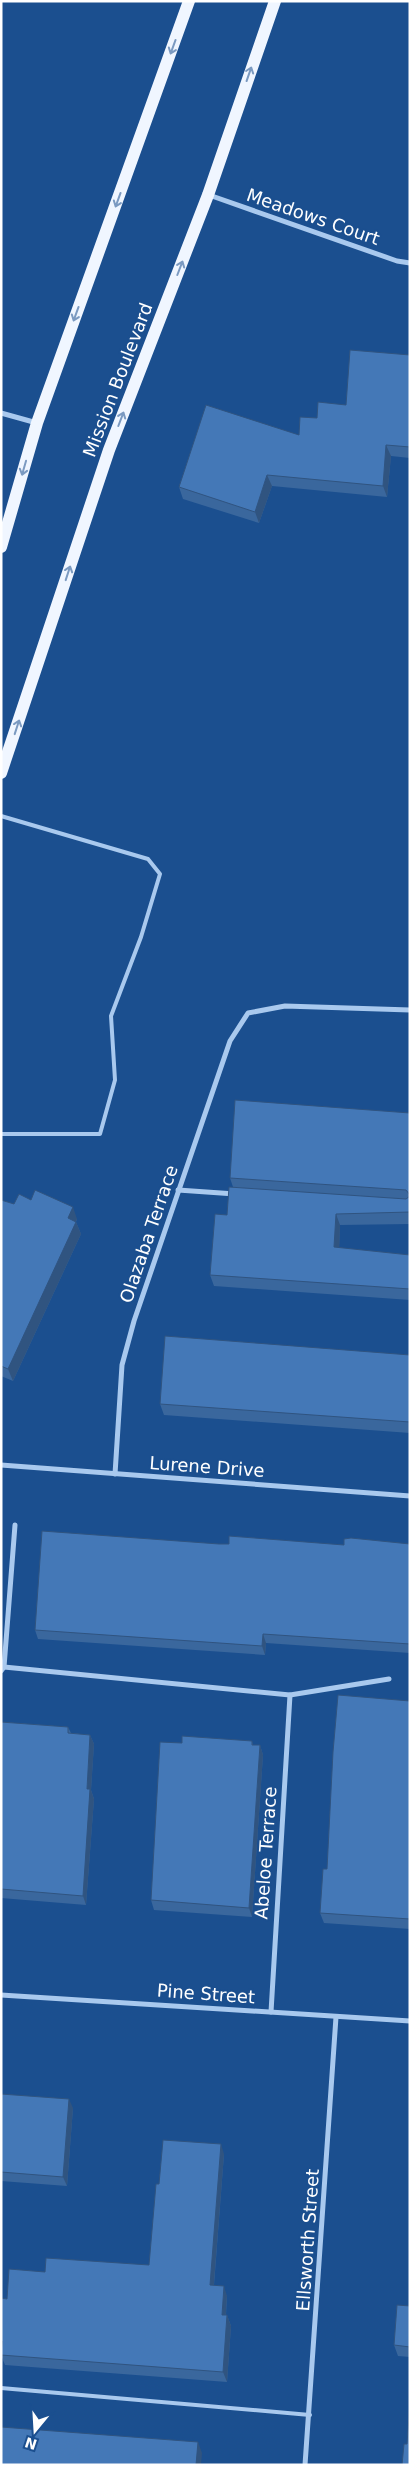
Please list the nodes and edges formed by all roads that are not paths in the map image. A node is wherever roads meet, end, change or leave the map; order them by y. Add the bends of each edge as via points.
1 (189, 1) edge
2 (275, 1) edge
3 (208, 195) junction
4 (410, 263) edge
5 (1, 413) edge
6 (38, 423) junction
7 (1, 547) edge
8 (1, 773) edge
9 (1, 816) edge
10 (410, 1010) edge
11 (1, 1134) edge
12 (178, 1190) junction
13 (246, 1194) edge
14 (1, 1465) edge
15 (115, 1474) junction
16 (410, 1496) edge
17 (15, 1525) dead end
18 (3, 1669) edge
19 (389, 1679) dead end
20 (290, 1695) junction
21 (1, 1995) edge
22 (271, 2012) junction
23 (336, 2017) junction
24 (410, 2021) edge
25 (1, 2388) edge
26 (310, 2415) junction
27 (306, 2465) edge

1 -> 6 main road
3 -> 2 main road, Mission Boulevard
3 - 4 street, Meadows Court
8 -> 3 main road, Mission Boulevard via 109,450
5 - 6 street
6 -> 7 main road
9 - 11 lane via 148,859 160,874 141,938 111,1016 115,1080 100,1134
10 - 12 street, Olazaba Terrace via 284,1006 248,1013 230,1041
12 - 13 street
12 - 15 street, Olazaba Terrace via 122,1364
14 - 15 street, Lurene Drive
15 - 16 street, Lurene Drive
17 - 18 street
18 - 20 street
19 - 20 street
20 - 22 street, Abeloe Terrace
21 - 22 street, Pine Street
22 - 23 street, Pine Street
23 - 24 street, Pine Street
23 - 26 street, Ellsworth Street
25 - 26 lane
26 - 27 street, Ellsworth Street

